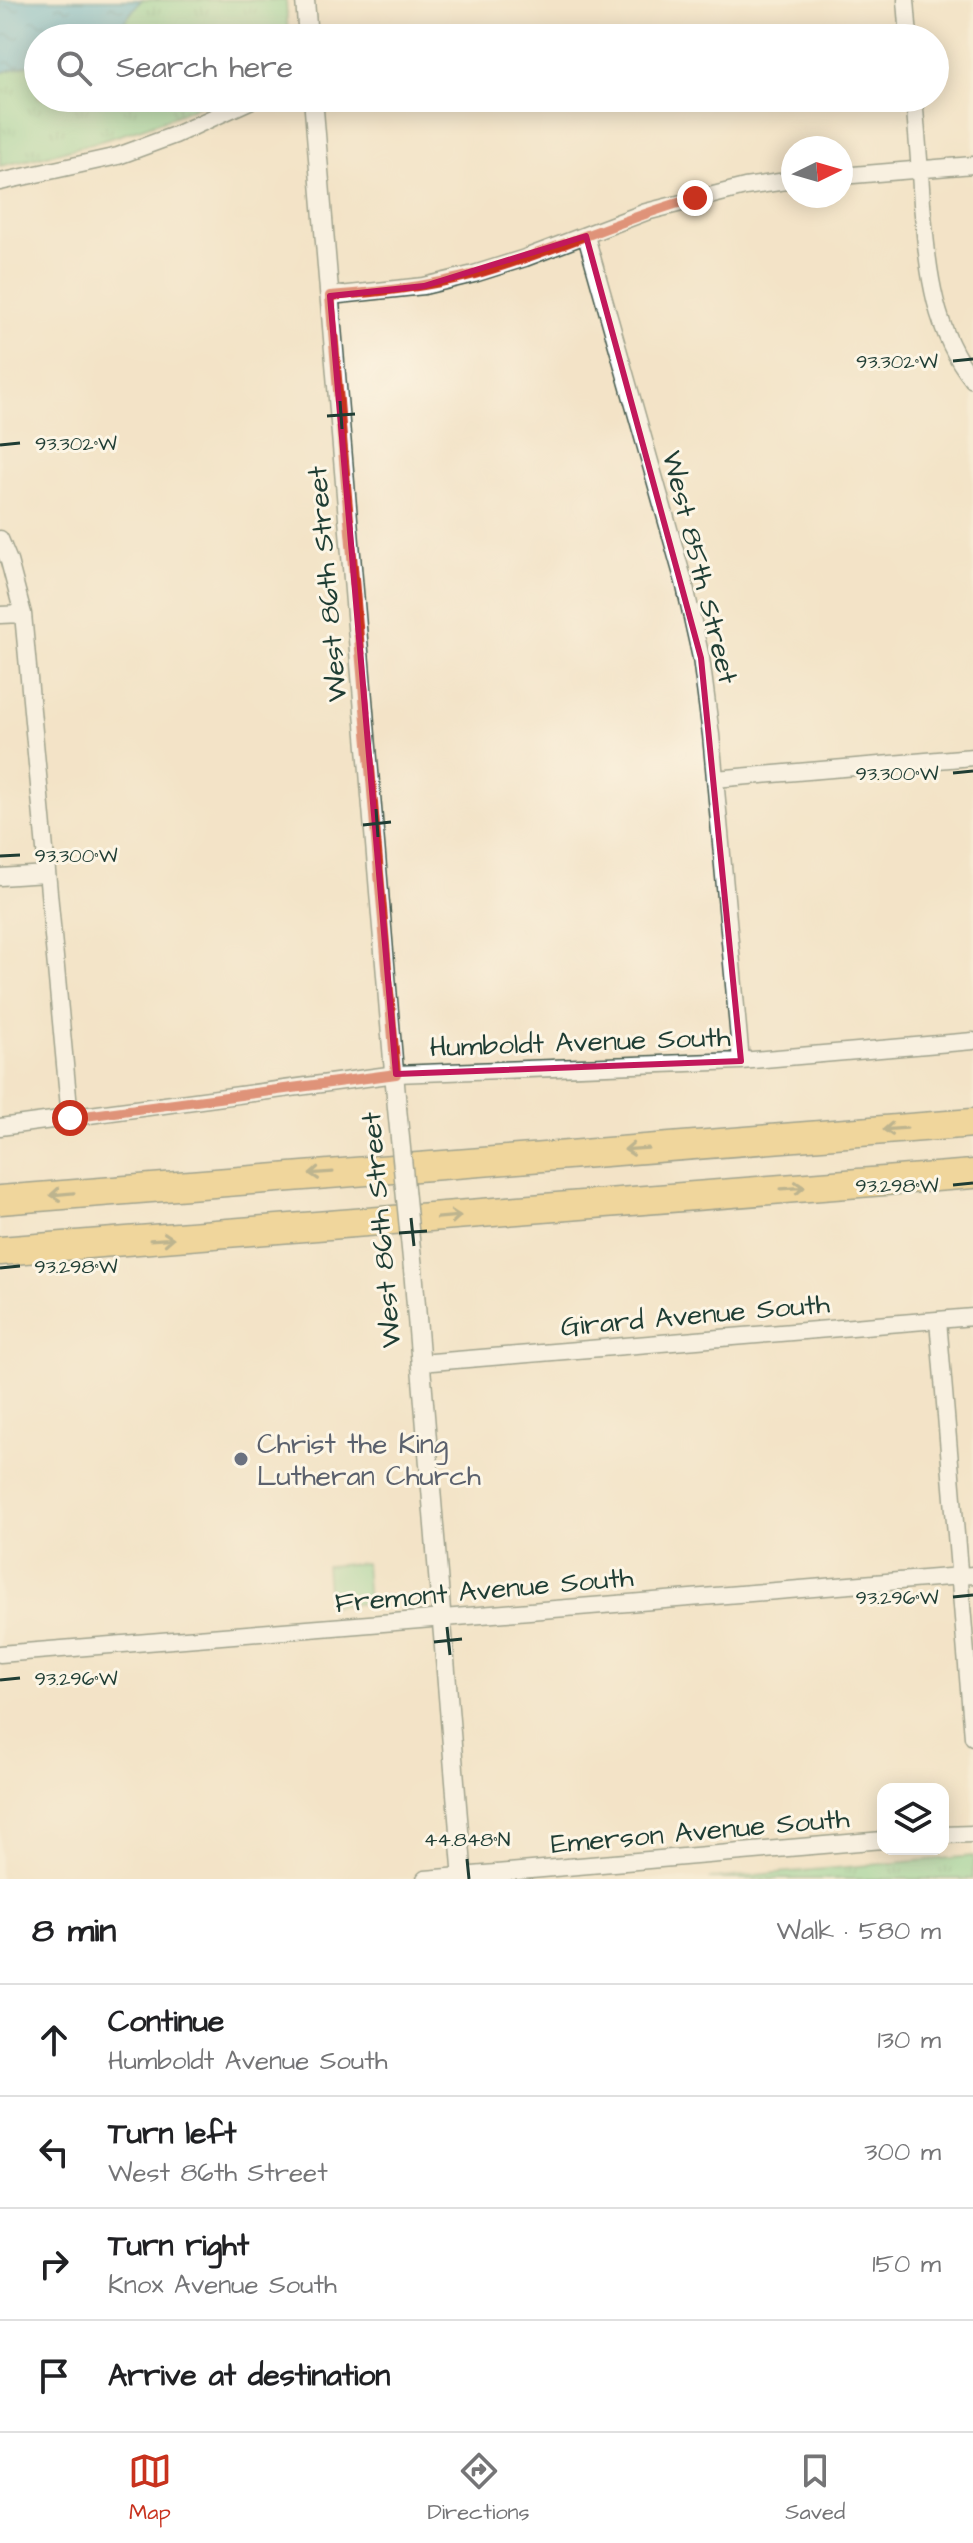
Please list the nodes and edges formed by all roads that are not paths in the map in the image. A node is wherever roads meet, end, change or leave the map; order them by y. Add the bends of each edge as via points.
1 (305, 0) edge
2 (906, 0) edge
3 (307, 24) edge
4 (908, 24) edge
5 (225, 112) edge
6 (314, 112) edge
7 (915, 112) edge
8 (973, 165) edge
9 (920, 170) junction
10 (853, 175) edge
11 (0, 182) edge
12 (781, 182) edge
13 (586, 236) junction
14 (330, 296) junction
15 (973, 380) edge
16 (0, 539) edge
17 (23, 614) junction
18 (0, 615) edge
19 (973, 757) edge
20 (715, 779) junction
21 (46, 874) junction
22 (0, 877) edge
23 (973, 1041) edge
24 (741, 1061) junction
25 (396, 1074) junction
26 (70, 1118) junction
27 (973, 1123) edge
28 (0, 1127) edge
29 (973, 1174) edge
30 (0, 1200) edge
31 (0, 1251) edge
32 (973, 1317) edge
33 (938, 1320) junction
34 (420, 1363) junction
35 (966, 1576) edge
36 (441, 1619) junction
37 (0, 1654) edge
38 (973, 1737) edge
39 (973, 1834) edge
40 (949, 1835) edge
41 (877, 1841) edge
42 (462, 1877) edge
43 (425, 1879) edge

1 - 3 street
2 - 4 street
5 - 11 street via 118,156
6 - 14 street, West 86th Street
7 - 9 street
8 - 9 street
9 - 10 street
9 - 15 street via 934,301 946,338
12 - 13 street via 695,198
13 - 14 street via 436,283
13 - 20 street, West 85th Street via 691,612
14 - 25 street, West 86th Street
16 - 17 street
17 - 18 street
17 - 21 street
19 - 20 street
20 - 24 street, West 85th Street
21 - 22 street
21 - 26 street
23 - 24 street, Humboldt Avenue South
24 - 25 street, Humboldt Avenue South
25 - 26 street, Humboldt Avenue South
25 - 34 street, West 86th Street, bridge
26 - 28 street, Humboldt Avenue South
27 -> 30 highway
31 -> 29 highway
32 - 33 street, Girard Avenue South
33 - 34 street, Girard Avenue South
33 - 35 street
34 - 36 street, West 86th Street
35 - 36 street, Fremont Avenue South
35 - 38 street
36 - 37 street, Fremont Avenue South
36 - 42 street, West 86th Street
39 - 40 street
41 - 42 street, Emerson Avenue South
42 - 43 street, Emerson Avenue South

